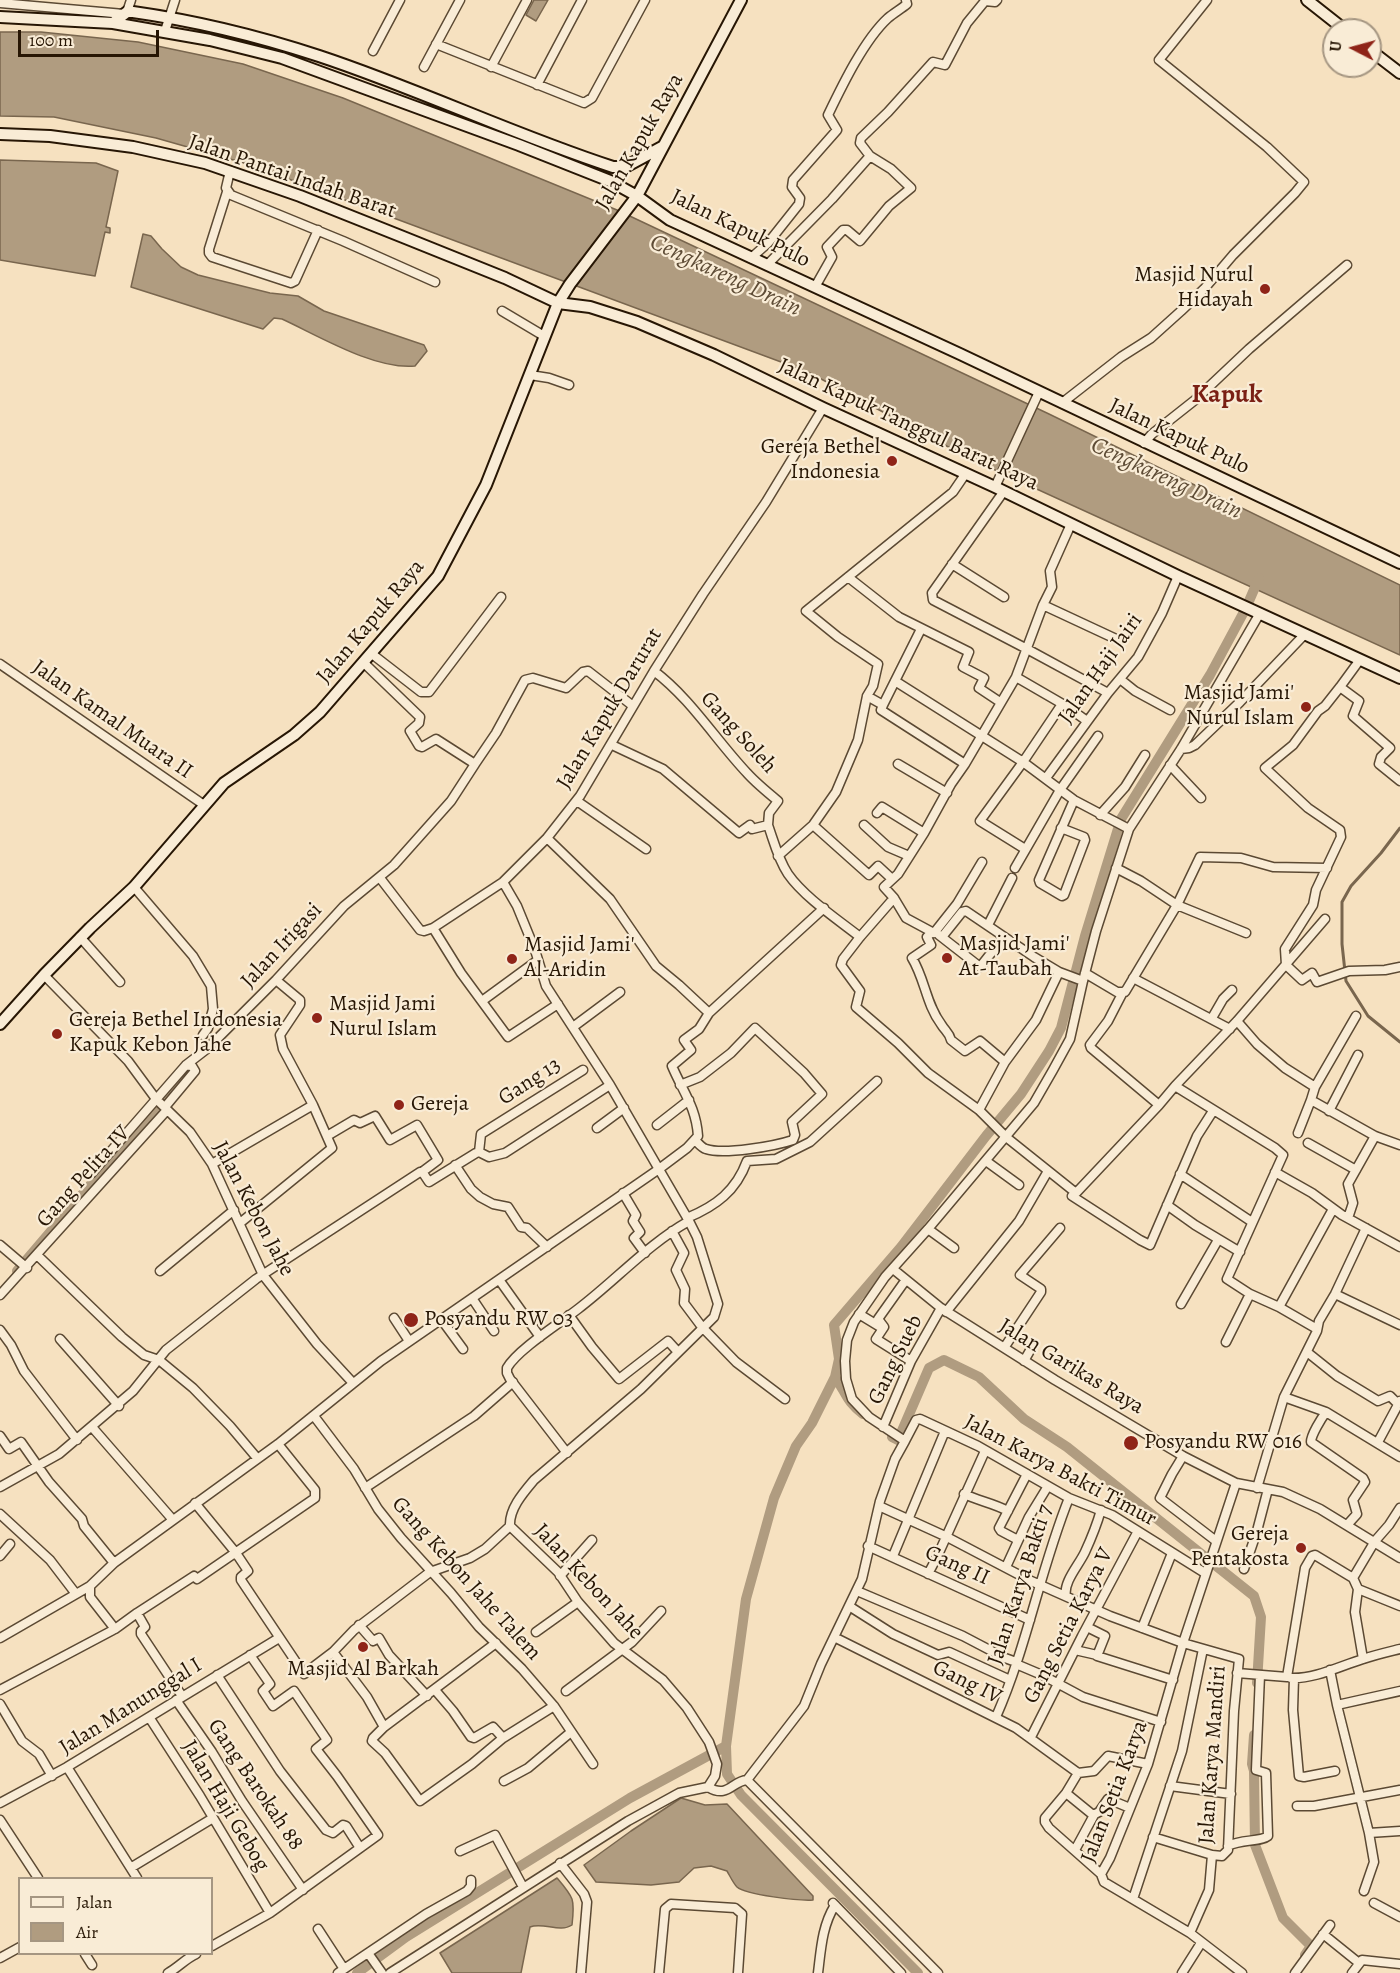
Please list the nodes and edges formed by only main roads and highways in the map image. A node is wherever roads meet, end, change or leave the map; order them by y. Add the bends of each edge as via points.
1 (741, 0) edge
2 (1307, 0) edge
3 (0, 17) edge
4 (1330, 18) edge
5 (112, 23) junction
6 (1382, 59) edge
7 (1400, 73) edge
8 (0, 134) edge
9 (663, 147) junction
10 (637, 196) junction
11 (558, 303) junction
12 (1400, 563) edge
13 (1400, 678) edge
14 (0, 1024) edge

1 - 9 main road, Jalan Kapuk Raya
2 - 4 main road
3 - 5 main road, Jalan Kapuk Pulo
5 - 9 main road via 126,13 170,17 268,40 321,56 613,167 625,167
5 - 10 main road, Jalan Kapuk Pulo via 210,39 282,58 519,145 610,181
6 - 7 main road
8 - 11 main road, Jalan Pantai Indah Barat via 133,147 205,163 403,237
9 - 10 main road, Jalan Kapuk Raya
10 - 11 main road, Jalan Kapuk Raya
10 - 12 main road, Jalan Kapuk Pulo via 670,220 1037,397 1062,403
11 - 13 main road, Jalan Kapuk Tanggul Barat Raya via 590,306 714,355
11 - 14 main road, Jalan Kapuk Raya via 483,493 438,576 310,722 224,783 134,887

